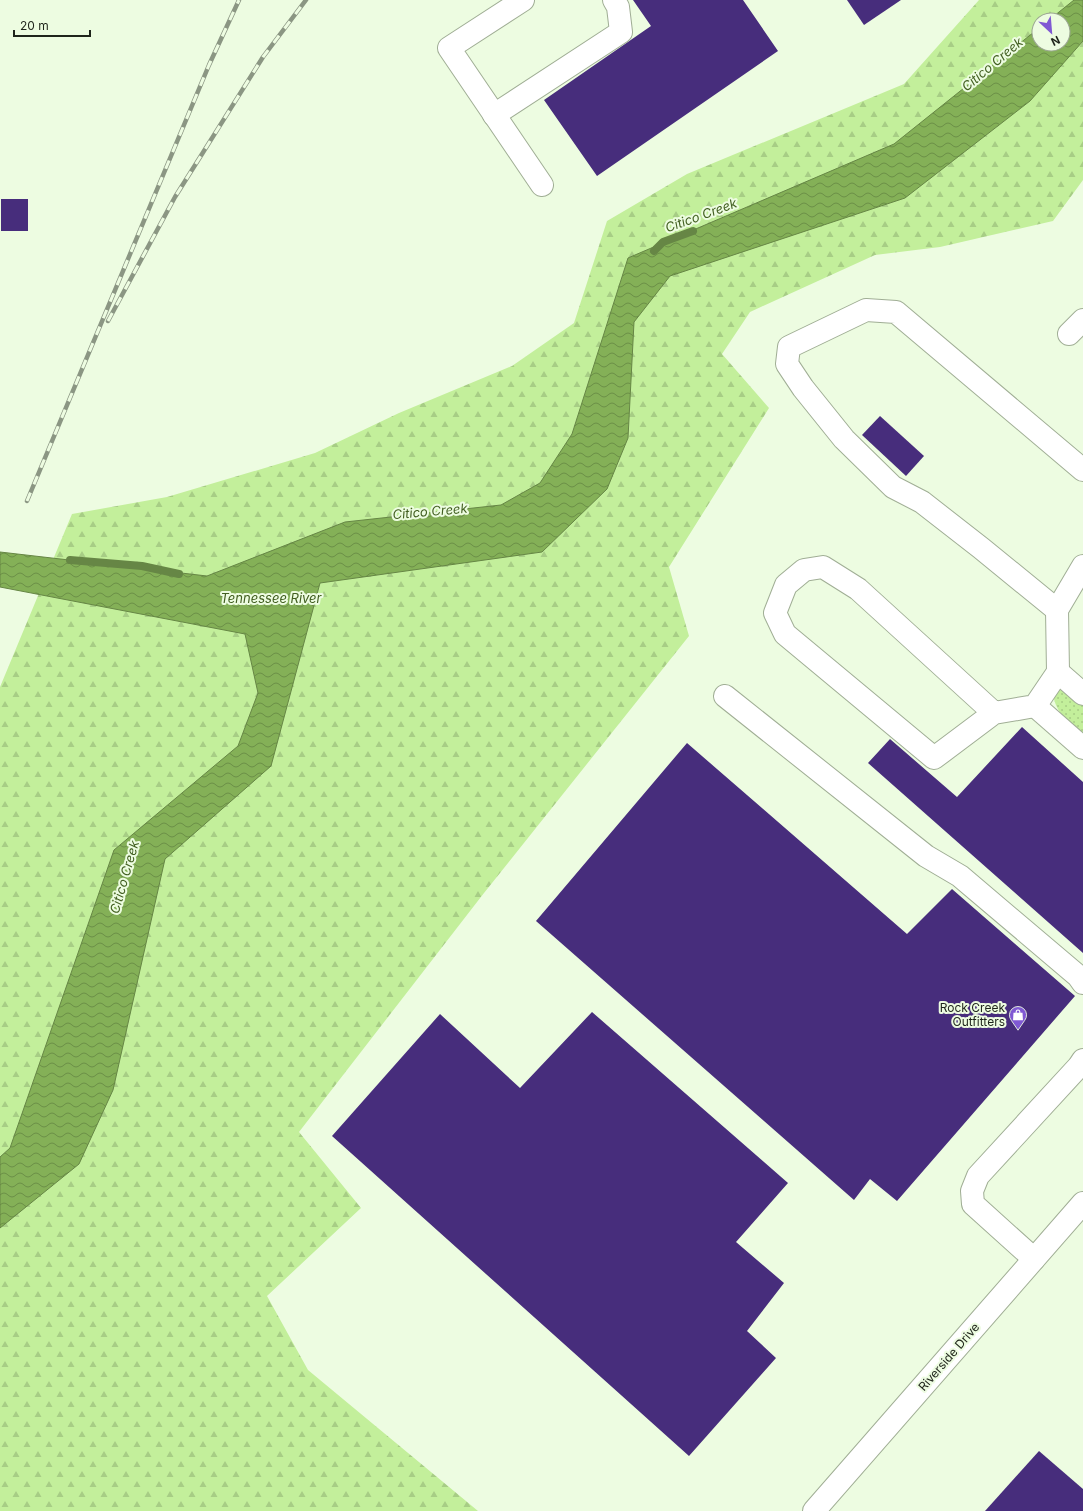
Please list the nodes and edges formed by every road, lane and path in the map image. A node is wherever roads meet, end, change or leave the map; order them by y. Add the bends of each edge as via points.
1 (523, 0) edge
2 (614, 0) edge
3 (494, 115) junction
4 (542, 186) dead end
5 (1083, 470) edge
6 (1083, 566) edge
7 (1056, 610) junction
8 (1058, 672) junction
9 (1083, 694) edge
10 (725, 696) dead end
11 (1035, 706) junction
12 (994, 713) junction
13 (1083, 748) edge
14 (1083, 983) edge
15 (1083, 1060) edge
16 (1083, 1202) edge
17 (1034, 1259) junction
18 (814, 1511) edge

1 - 3 main road via 449,48
2 - 3 main road via 618,7 621,32
3 - 4 main road
5 - 7 main road via 896,312 866,310 789,347 787,364 844,439 894,487 922,502
6 - 7 main road
7 - 8 main road
8 - 9 main road
8 - 11 main road
10 - 14 main road via 926,856 960,876
11 - 12 main road
11 - 13 main road
12 - 12 main road via 934,758 785,634 775,613 786,585 804,570 822,566 858,589
15 - 17 main road via 978,1176 972,1191 973,1204
16 - 17 main road, Riverside Drive
17 - 18 main road, Riverside Drive

